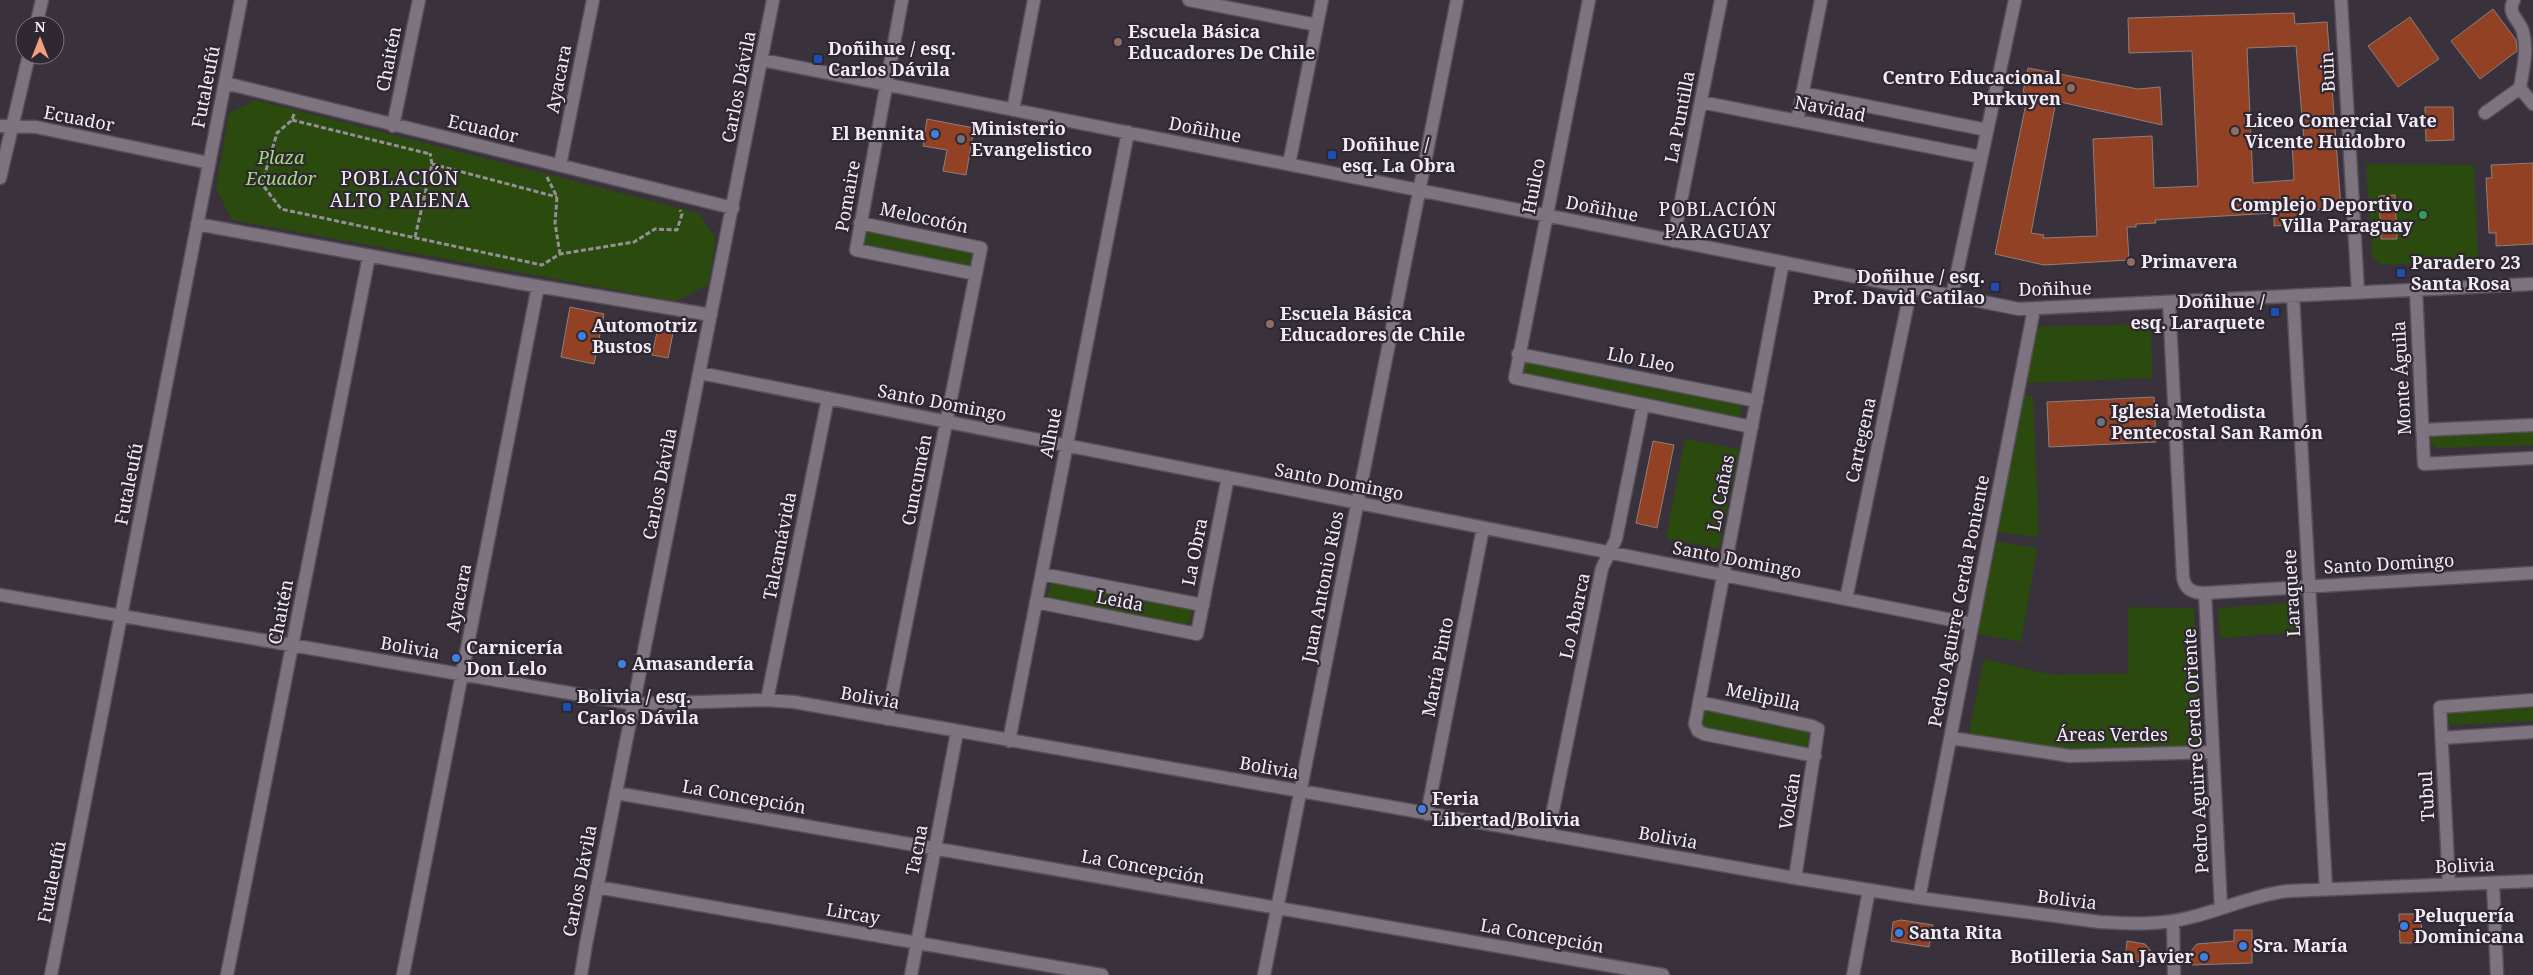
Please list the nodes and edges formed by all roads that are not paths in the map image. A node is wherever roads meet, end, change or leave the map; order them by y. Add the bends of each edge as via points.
1 (42, 0) edge
2 (241, 0) edge
3 (418, 0) edge
4 (593, 0) edge
5 (774, 0) edge
6 (902, 0) edge
7 (1034, 0) edge
8 (1189, 0) edge
9 (1322, 0) edge
10 (1457, 0) edge
11 (1589, 0) edge
12 (1721, 0) edge
13 (1821, 0) edge
14 (2015, 0) edge
15 (2341, 0) edge
16 (2514, 0) edge
17 (38, 15) edge
18 (1317, 26) junction
19 (762, 60) junction
20 (26, 65) edge
21 (225, 82) junction
22 (886, 84) junction
23 (2520, 88) junction
24 (1802, 94) junction
25 (1701, 102) junction
26 (2533, 104) edge
27 (1013, 110) junction
28 (2485, 113) dead end
29 (1797, 121) junction
30 (6, 126) edge
31 (393, 126) junction
32 (1987, 130) junction
33 (1128, 132) junction
34 (1981, 157) junction
35 (209, 163) junction
36 (1289, 164) junction
37 (560, 165) junction
38 (0, 178) edge
39 (1420, 190) junction
40 (733, 208) junction
41 (1546, 215) junction
42 (860, 223) junction
43 (198, 224) junction
44 (1673, 241) junction
45 (981, 248) joint
46 (369, 256) junction
47 (1783, 262) junction
48 (976, 274) junction
49 (2533, 284) edge
50 (538, 286) junction
51 (1911, 288) junction
52 (2416, 290) junction
53 (2358, 292) junction
54 (1952, 296) junction
55 (2293, 296) junction
56 (2169, 302) junction
57 (2034, 310) junction
58 (712, 315) junction
59 (1518, 354) junction
60 (700, 373) junction
61 (828, 398) junction
62 (1757, 401) junction
63 (1643, 406) junction
64 (946, 422) junction
65 (2533, 425) edge
66 (1752, 427) junction
67 (2422, 430) junction
68 (1067, 446) junction
69 (2533, 458) edge
70 (1228, 477) junction
71 (1358, 503) junction
72 (1483, 528) junction
73 (1609, 553) junction
74 (1042, 574) junction
75 (2533, 574) edge
76 (1724, 575) junction
77 (2309, 586) junction
78 (2205, 592) junction
79 (0, 595) edge
80 (1846, 599) junction
81 (1036, 602) junction
82 (1203, 605) junction
83 (122, 616) junction
84 (1972, 624) junction
85 (1197, 634) joint
86 (292, 646) junction
87 (462, 675) junction
88 (766, 700) junction
89 (2533, 700) edge
90 (1700, 702) junction
91 (634, 704) junction
92 (887, 719) junction
93 (1818, 729) joint
94 (957, 732) junction
95 (2533, 732) edge
96 (1951, 738) junction
97 (2442, 738) junction
98 (1009, 741) junction
99 (2214, 752) junction
100 (1815, 756) junction
101 (1301, 792) junction
102 (616, 793) junction
103 (1427, 814) junction
104 (1548, 835) junction
105 (935, 848) junction
106 (1795, 878) junction
107 (2533, 881) edge
108 (2493, 883) junction
109 (2449, 884) junction
110 (597, 887) junction
111 (2326, 889) junction
112 (1869, 890) junction
113 (1918, 898) junction
114 (1278, 908) junction
115 (2221, 908) junction
116 (2172, 921) junction
117 (917, 943) junction
118 (51, 975) edge
119 (227, 975) edge
120 (403, 975) edge
121 (581, 975) edge
122 (911, 975) edge
123 (1102, 975) edge
124 (1264, 975) edge
125 (1663, 975) edge
126 (1853, 975) edge
127 (2174, 975) edge
128 (2497, 975) edge

1 - 17 street
2 - 21 street, Futaleufú
3 - 31 street, Chaitén
4 - 37 street, Ayacara
5 - 19 street, Carlos Dávila
6 - 22 street, Pomaire
7 - 27 street
8 - 18 street
9 - 18 street
10 - 39 street, Juan Antonio Ríos
11 - 41 street, Huilco
12 - 25 street, La Puntilla
13 - 24 street
14 - 32 street
15 - 53 street, Buin
16 - 23 street via 2512,15 2522,29 2526,44
18 - 36 street
19 - 22 street, Doñihue
19 - 40 street, Carlos Dávila
20 - 30 street
21 - 31 street, Ecuador
21 - 35 street, Futaleufú
22 - 27 street, Doñihue
22 - 42 street, Pomaire
23 - 26 street
23 - 28 street
24 - 29 street
24 - 32 street, Navidad
25 - 29 street, Navidad
25 - 44 street, La Puntilla
27 - 33 street, Doñihue
29 - 34 street, Navidad
30 - 35 street, Ecuador via 36,127
30 - 38 street
31 - 37 street, Ecuador
32 - 34 street
33 - 36 street, Doñihue
33 - 68 street, Alhué
34 - 54 street
35 - 43 street, Futaleufú
36 - 39 street, Doñihue
37 - 40 street, Ecuador
39 - 41 street, Doñihue
39 - 71 street, Juan Antonio Ríos
40 - 58 street, Carlos Dávila
41 - 44 street, Doñihue
41 - 59 street, Huilco
42 - 45 street, Melocotón
42 - 48 street, Pomaire via 856,250
43 - 46 street
43 - 83 street, Futaleufú
44 - 47 street, Doñihue
45 - 48 street, Cuncumén
46 - 50 street
46 - 86 street, Chaitén
47 - 51 street, Doñihue
47 - 62 street, Lo Cañas
48 - 64 street, Cuncumén
49 - 52 street, Doñihue
50 - 58 street
50 - 87 street, Ayacara
51 - 54 street, Doñihue
51 - 80 street, Cartegena
52 - 53 street, Doñihue
52 - 67 street, Monte Águila
53 - 55 street, Doñihue
54 - 57 street, Doñihue
55 - 56 street, Doñihue
55 - 77 street, Laraquete
56 - 57 street, Doñihue
56 - 78 street, Santo Domingo via 2184,577 2187,588 2192,592
57 - 84 street, Pedro Aguirre Cerda Poniente
58 - 60 street, Carlos Dávila
59 - 62 street, Llo Lleo
59 - 63 street, Huilco via 1515,378
60 - 61 street, Santo Domingo
60 - 91 street, Carlos Dávila
61 - 64 street, Santo Domingo
61 - 88 street, Talcamávida
62 - 66 street, Lo Cañas
63 - 66 street
63 - 73 street, Lo Abarca via 1616,539
64 - 68 street, Santo Domingo
64 - 92 street, Cuncumén
65 - 67 street
66 - 76 street, Lo Cañas
67 - 69 street, Monte Águila via 2424,464
68 - 70 street, Santo Domingo
68 - 74 street, Alhué
70 - 71 street, Santo Domingo
70 - 82 street, La Obra
71 - 72 street, Santo Domingo
71 - 101 street, Juan Antonio Ríos
72 - 73 street, Santo Domingo
72 - 103 street, María Pinto
73 - 76 street, Santo Domingo
73 - 104 street, Lo Abarca via 1602,568
74 - 81 street, Alhué
74 - 82 street, Leida
75 - 77 street, Santo Domingo
76 - 80 street, Santo Domingo
76 - 90 street, Lo Cañas
77 - 78 street, Santo Domingo
77 - 111 street, Laraquete
78 - 99 street, Pedro Aguirre Cerda Oriente
79 - 83 street, Bolivia
80 - 84 street, Santo Domingo
81 - 85 street, Leida
81 - 98 street, Alhué
82 - 85 street, La Obra
83 - 86 street, Bolivia
83 - 118 street, Futaleufú
84 - 96 street, Pedro Aguirre Cerda Poniente
86 - 87 street, Bolivia
86 - 119 street, Chaitén
87 - 91 street, Bolivia
87 - 120 street, Ayacara
88 - 91 street, Bolivia
88 - 92 street, Bolivia
89 - 97 street, Tubul via 2440,707
90 - 93 street, Melipilla
90 - 100 street, Lo Cañas via 1695,724 1704,734
91 - 102 street, Carlos Dávila
92 - 94 street, Bolivia
93 - 100 street, Volcán
94 - 98 street, Bolivia
94 - 105 street, Tacna
95 - 97 street
96 - 99 street, Áreas Verdes via 2070,756
96 - 113 street, Pedro Aguirre Cerda Poniente
97 - 109 street, Tubul
98 - 101 street, Bolivia
99 - 115 street, Pedro Aguirre Cerda Oriente
100 - 106 street, Volcán
101 - 103 street, Bolivia
101 - 114 street, Juan Antonio Ríos
102 - 105 street, La Concepción
102 - 110 street, Carlos Dávila
103 - 104 street, Bolivia
104 - 106 street, Bolivia
105 - 114 street, La Concepción
105 - 117 street, Tacna
106 - 112 street, Bolivia
107 - 108 street, Bolivia
108 - 109 street, Bolivia
108 - 128 street
109 - 111 street, Bolivia
110 - 117 street, Lircay
110 - 121 street, Carlos Dávila
111 - 115 street, Bolivia via 2270,893
112 - 113 street, Bolivia
112 - 126 street
113 - 116 street, Bolivia via 2100,922
114 - 124 street, Juan Antonio Ríos
114 - 125 street, La Concepción
115 - 116 street, Bolivia
116 - 127 street
117 - 122 street, Tacna
117 - 123 street, Lircay

